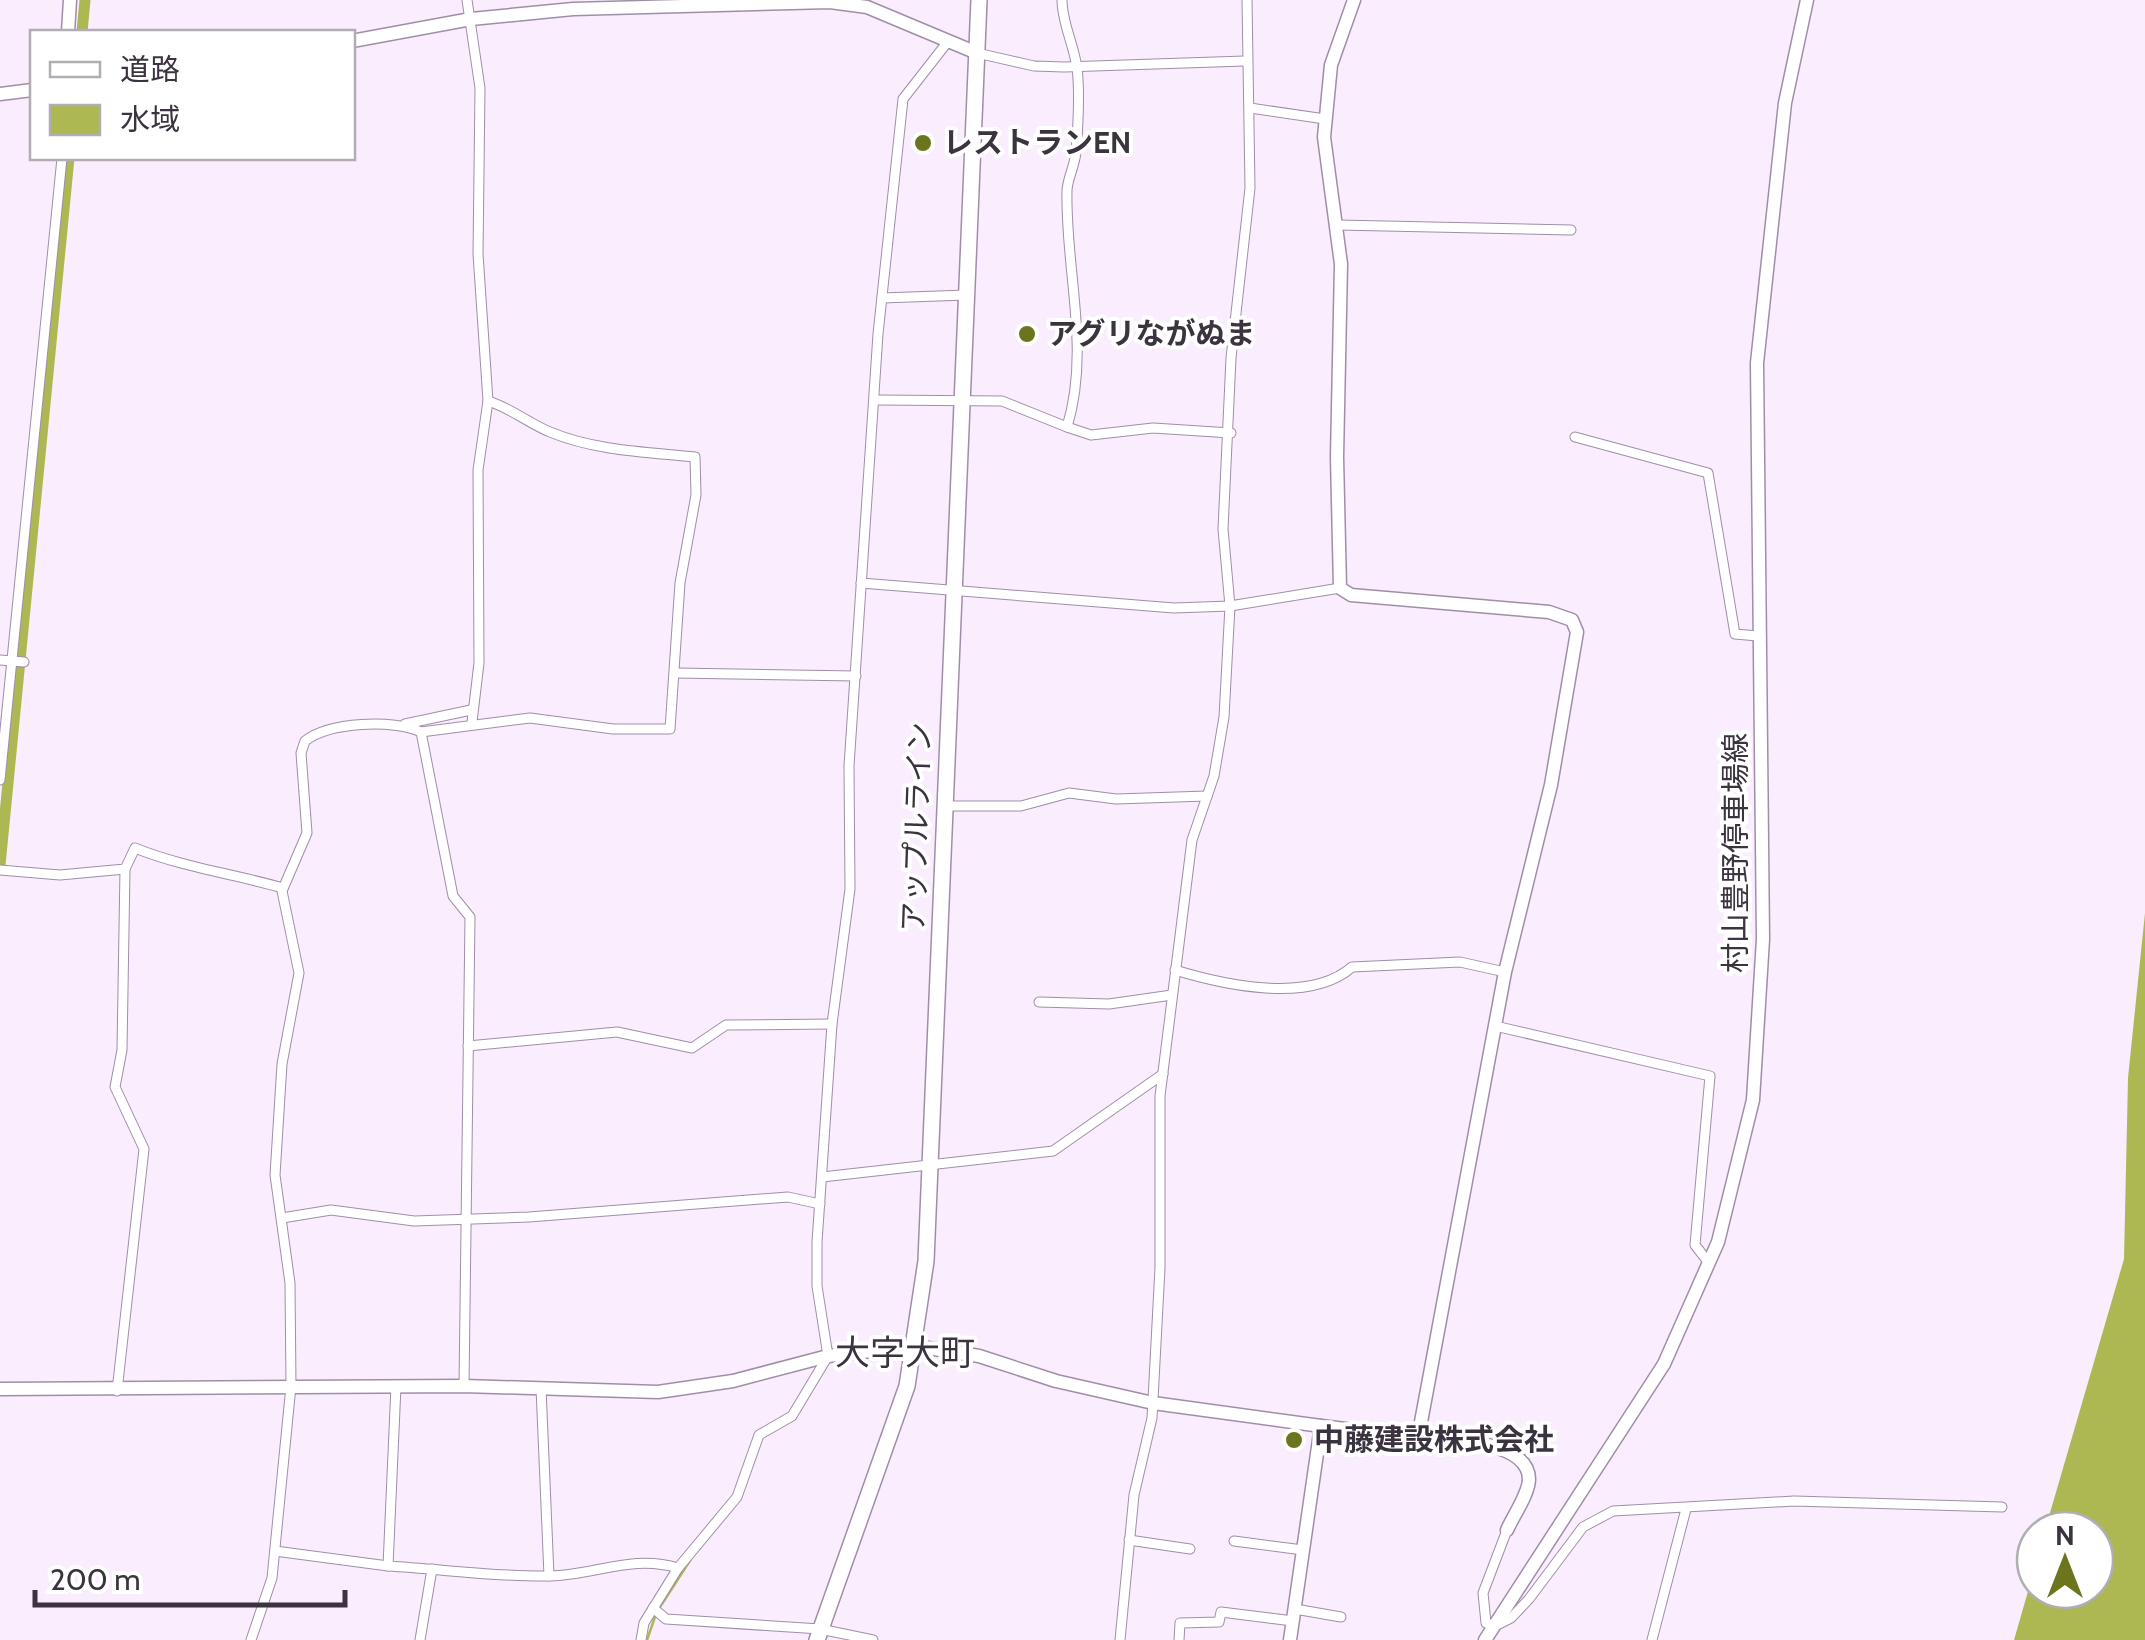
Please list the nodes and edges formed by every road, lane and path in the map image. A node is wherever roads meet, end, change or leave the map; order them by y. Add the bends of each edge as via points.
1 (70, 0) edge
2 (466, 0) edge
3 (980, 0) edge
4 (1062, 0) edge
5 (1247, 0) edge
6 (1354, 0) edge
7 (1807, 0) edge
8 (471, 18) junction
9 (68, 30) edge
10 (355, 40) edge
11 (946, 44) junction
12 (977, 53) junction
13 (1245, 61) junction
14 (1076, 66) junction
15 (30, 90) edge
16 (0, 94) edge
17 (1250, 108) junction
18 (1325, 119) junction
19 (62, 160) edge
20 (1338, 225) junction
21 (1570, 230) dead end
22 (966, 295) junction
23 (882, 298) junction
24 (877, 400) junction
25 (488, 401) junction
26 (962, 402) junction
27 (1066, 427) junction
28 (1231, 433) junction
29 (1575, 437) dead end
30 (861, 583) junction
31 (956, 588) junction
32 (1340, 588) junction
33 (1230, 606) junction
34 (1758, 636) junction
35 (13, 661) edge
36 (676, 673) junction
37 (856, 676) junction
38 (471, 710) junction
39 (472, 722) junction
40 (404, 724) junction
41 (421, 732) junction
42 (0, 780) edge
43 (1207, 796) junction
44 (946, 806) junction
45 (2, 870) edge
46 (125, 870) junction
47 (283, 888) junction
48 (1175, 970) junction
49 (1506, 972) junction
50 (1172, 995) junction
51 (1039, 1002) dead end
52 (832, 1024) junction
53 (1495, 1026) junction
54 (468, 1046) junction
55 (1162, 1074) junction
56 (931, 1166) junction
57 (822, 1178) junction
58 (820, 1204) junction
59 (282, 1218) junction
60 (467, 1220) junction
61 (1710, 1262) junction
62 (915, 1346) junction
63 (828, 1356) junction
64 (290, 1386) junction
65 (396, 1386) junction
66 (464, 1386) junction
67 (541, 1388) junction
68 (0, 1389) edge
69 (118, 1390) junction
70 (1152, 1403) junction
71 (1320, 1426) junction
72 (1418, 1438) junction
73 (1686, 1508) junction
74 (2002, 1508) dead end
75 (1507, 1530) joint
76 (1128, 1540) junction
77 (1234, 1541) dead end
78 (1190, 1549) dead end
79 (1304, 1550) junction
80 (275, 1551) junction
81 (388, 1566) junction
82 (678, 1568) junction
83 (432, 1569) junction
84 (550, 1576) junction
85 (653, 1608) junction
86 (1294, 1615) junction
87 (1341, 1617) dead end
88 (1495, 1626) junction
89 (818, 1635) edge
90 (252, 1640) edge
91 (420, 1640) edge
92 (641, 1640) edge
93 (873, 1640) edge
94 (1120, 1640) edge
95 (1179, 1640) edge
96 (1290, 1640) edge
97 (1485, 1640) edge
98 (1652, 1640) edge

1 - 9 street
2 - 8 street
3 - 12 highway, アップルライン
4 - 14 street
5 - 13 street
6 - 18 street via 1331,64
7 - 34 street, 村山豊野停車場線 via 1785,102 1757,362
8 - 10 street
8 - 11 street via 830,2 867,7
8 - 25 street via 480,88 478,254
11 - 12 street
11 - 23 street via 903,99
12 - 14 street via 1034,66
12 - 22 highway, アップルライン
13 - 14 street
13 - 17 street
14 - 27 street via 1076,152 1067,186 1069,268 1079,325 1077,384
15 - 16 street
17 - 18 street
17 - 28 street
18 - 20 street
19 - 35 street
20 - 21 street
20 - 32 street
22 - 23 street
22 - 26 highway, アップルライン
23 - 24 street
24 - 26 street
24 - 30 street
25 - 36 street via 576,440 634,454 695,457
25 - 38 street via 478,470 479,663
26 - 27 street via 1002,400
26 - 31 highway, アップルライン
27 - 28 street via 1092,435 1153,428
28 - 33 street via 1223,529
29 - 34 street via 1708,472 1735,634
30 - 31 street
30 - 37 street
31 - 33 street via 1174,608
31 - 44 highway, アップルライン
32 - 33 street
32 - 49 street via 1572,620 1577,632 1551,785
33 - 43 street via 1224,717
34 - 61 street, 村山豊野停車場線 via 1760,1026 1749,1118
35 - 42 street
36 - 37 street
36 - 39 street via 670,730 530,718
37 - 52 street via 848,766 850,888
38 - 39 street
38 - 40 street
39 - 41 street
40 - 41 street
40 - 47 street via 325,731 305,741 306,833
41 - 54 street via 453,896 470,917
43 - 44 street via 1116,800 1069,793 1022,806
43 - 48 street via 1192,840
44 - 56 highway, アップルライン
45 - 46 street
46 - 47 street via 136,848
46 - 69 street via 122,1050 115,1087 144,1148
47 - 59 street via 299,973 277,1125 274,1175
48 - 49 street via 1250,990 1339,979 1352,967 1460,962
48 - 50 street
49 - 53 street
50 - 51 street via 1108,1004
50 - 55 street
52 - 54 street via 726,1025 692,1048 617,1032
52 - 57 street
53 - 61 street via 1710,1076 1694,1245
53 - 72 street
54 - 60 street
55 - 56 street via 1054,1151
55 - 70 street
56 - 57 street
56 - 62 highway, アップルライン
57 - 58 street
58 - 60 street via 788,1197
58 - 63 street via 817,1286
59 - 60 street via 332,1210 398,1220
59 - 64 street via 291,1293
60 - 66 street
61 - 88 street, 村山豊野停車場線 via 1636,1412
62 - 63 street
62 - 70 street via 979,1356
62 - 89 highway, アップルライン via 907,1386
63 - 67 street via 658,1392
63 - 82 street via 792,1416 758,1436 737,1497
64 - 65 street
64 - 69 street
64 - 80 street
65 - 66 street
65 - 81 street
66 - 67 street
67 - 84 street
68 - 69 street
70 - 71 street
70 - 76 street
71 - 72 street
71 - 79 street
72 - 75 street via 1514,1454 1530,1482
73 - 74 street via 1794,1501
73 - 88 street via 1597,1516 1530,1599
73 - 98 street
75 - 88 street via 1483,1593 1486,1623
76 - 78 street
76 - 94 street
77 - 79 street
79 - 86 street
80 - 81 street
80 - 90 street
81 - 83 street
82 - 84 street via 619,1562
82 - 85 street
83 - 84 street
83 - 91 street
85 - 89 street via 666,1619
85 - 92 street
86 - 87 street
86 - 95 street via 1221,1612 1219,1622 1180,1623
86 - 96 street
88 - 97 street, 村山豊野停車場線
89 - 93 street

